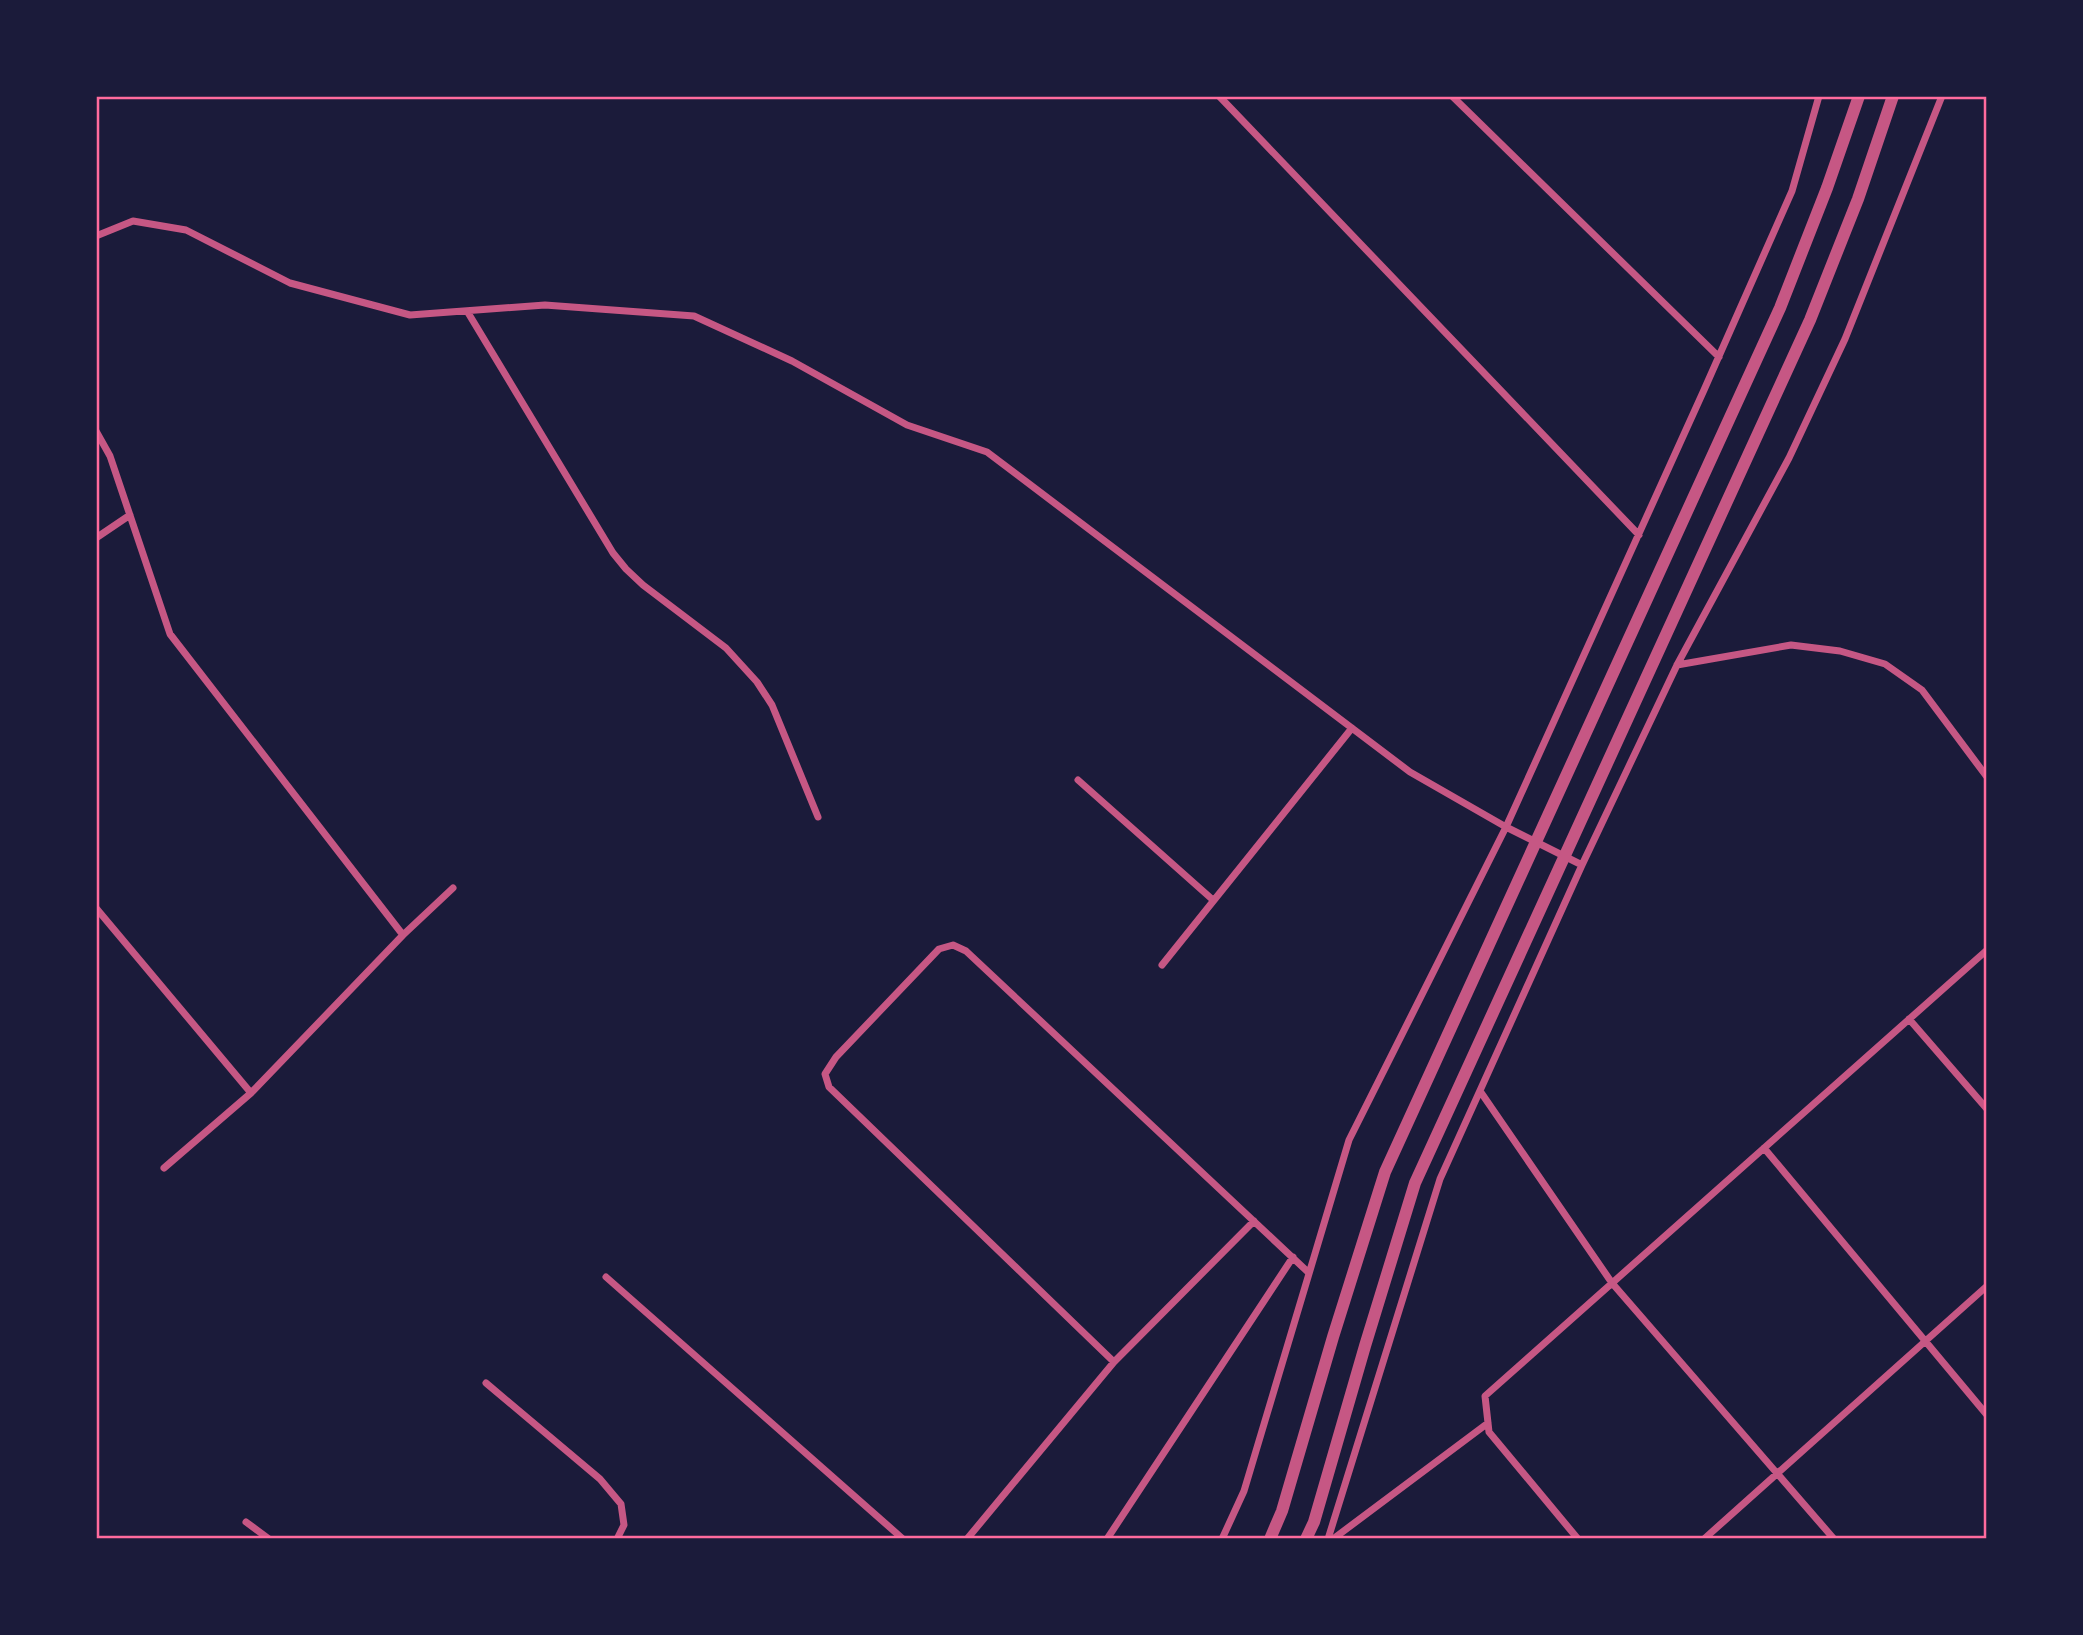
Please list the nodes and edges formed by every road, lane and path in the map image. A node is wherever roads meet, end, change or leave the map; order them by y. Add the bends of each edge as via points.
1 (1219, 96) edge
2 (1451, 96) edge
3 (1819, 96) edge
4 (1859, 96) edge
5 (1893, 96) edge
6 (1942, 96) edge
7 (96, 236) edge
8 (467, 311) junction
9 (1719, 356) junction
10 (96, 431) edge
11 (130, 515) junction
12 (1639, 535) junction
13 (96, 538) edge
14 (1677, 665) junction
15 (1352, 728) junction
16 (1987, 777) edge
17 (1078, 780) dead end
18 (818, 817) dead end
19 (1506, 827) junction
20 (1582, 865) junction
21 (453, 888) dead end
22 (1213, 900) junction
23 (96, 908) edge
24 (403, 935) junction
25 (1987, 950) edge
26 (1162, 965) dead end
27 (1909, 1019) junction
28 (1480, 1091) junction
29 (251, 1093) junction
30 (1987, 1109) edge
31 (1764, 1148) junction
32 (164, 1168) dead end
33 (1254, 1221) junction
34 (1293, 1257) junction
35 (1310, 1273) junction
36 (606, 1277) dead end
37 (1612, 1283) junction
38 (1987, 1286) edge
39 (1925, 1341) junction
40 (1114, 1362) junction
41 (486, 1383) dead end
42 (1987, 1415) edge
43 (1488, 1423) junction
44 (1777, 1473) junction
45 (246, 1522) dead end
46 (269, 1539) edge
47 (617, 1539) edge
48 (903, 1539) edge
49 (967, 1539) edge
50 (1107, 1539) edge
51 (1222, 1539) edge
52 (1270, 1539) edge
53 (1306, 1539) edge
54 (1330, 1539) edge
55 (1578, 1539) edge
56 (1704, 1539) edge
57 (1834, 1539) edge

1 - 12 street
2 - 9 street
3 - 9 street via 1792,191
4 - 52 street via 1780,308 1384,1172
5 - 53 street via 1810,320 1416,1184
6 - 14 street via 1845,339 1789,458
7 - 8 street via 133,221 186,229 290,283 410,315
8 - 15 street via 545,305 694,316 792,360 907,425 987,452
8 - 18 street via 613,553 643,585 726,648 757,682 772,705
9 - 12 street
10 - 11 street via 110,456
11 - 13 street
11 - 24 street via 170,634
12 - 19 street
14 - 16 street via 1791,645 1840,650 1885,664 1922,690
14 - 20 street
15 - 19 street via 1410,772
15 - 22 street
17 - 22 street
19 - 20 street
19 - 35 street via 1349,1140
20 - 28 street
21 - 24 street
22 - 26 street
23 - 29 street
24 - 29 street
25 - 27 street
27 - 30 street
27 - 31 street
28 - 37 street
28 - 54 street via 1440,1179
29 - 32 street
31 - 37 street
31 - 39 street
33 - 34 street
33 - 40 street
33 - 40 street via 967,951 953,945 939,949 836,1058 825,1074 829,1087
34 - 35 street
34 - 50 street
35 - 51 street via 1244,1492
36 - 48 street
37 - 43 street via 1485,1396
37 - 44 street
38 - 39 street
39 - 42 street
39 - 44 street
40 - 49 street
41 - 47 street via 600,1479 621,1504 624,1525
43 - 54 street
43 - 55 street via 1489,1432
44 - 56 street
44 - 57 street
45 - 46 street

